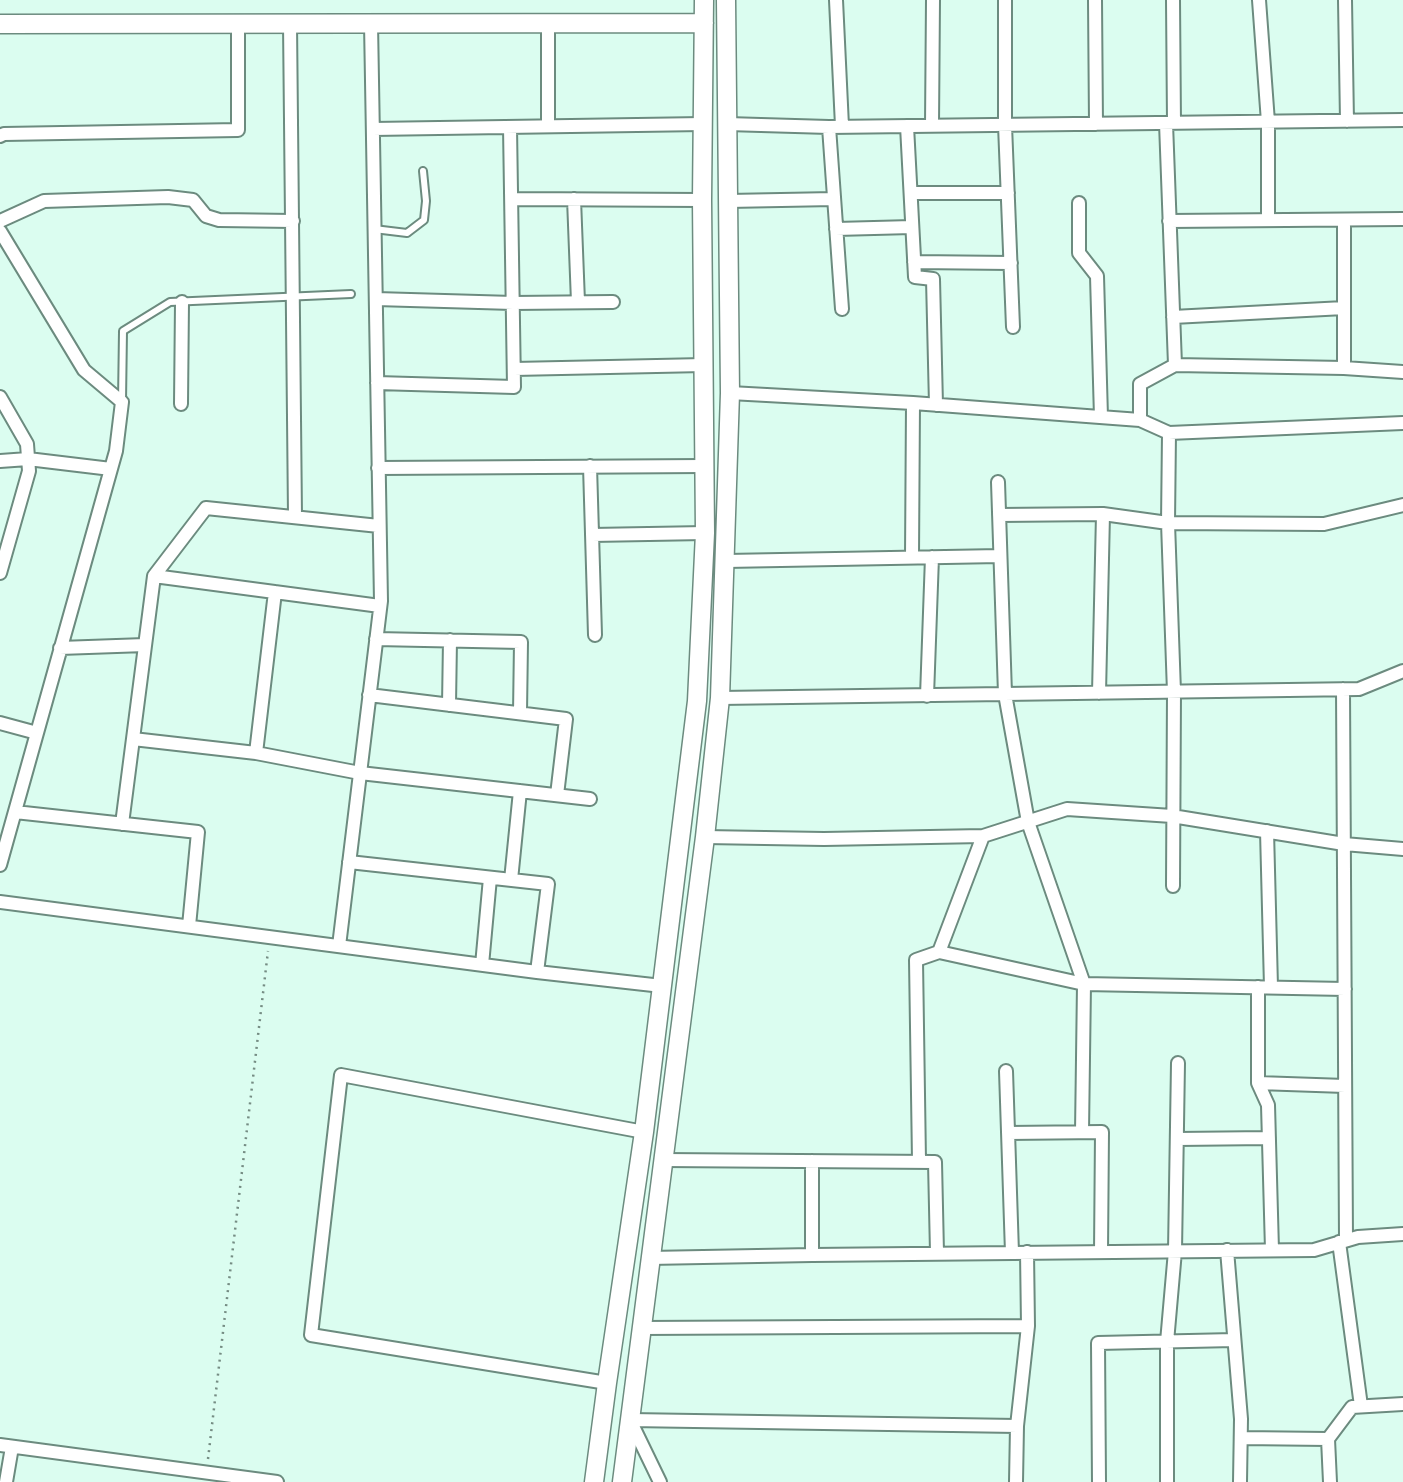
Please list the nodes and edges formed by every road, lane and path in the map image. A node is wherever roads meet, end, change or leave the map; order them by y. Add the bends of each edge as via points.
1 (704, 0) edge
2 (726, 0) edge
3 (836, 0) edge
4 (933, 0) edge
5 (1004, 0) edge
6 (1095, 0) edge
7 (1173, 0) edge
8 (1259, 0) edge
9 (1345, 0) edge
10 (238, 23) junction
11 (290, 23) junction
12 (371, 23) junction
13 (548, 23) junction
14 (704, 23) junction
15 (0, 24) edge
16 (1403, 120) edge
17 (1347, 121) junction
18 (1268, 122) junction
19 (1170, 123) junction
20 (703, 124) junction
21 (727, 124) junction
22 (1096, 124) junction
23 (932, 125) junction
24 (1005, 125) junction
25 (548, 126) junction
26 (907, 126) junction
27 (510, 127) junction
28 (836, 127) junction
29 (373, 129) junction
30 (0, 136) edge
31 (424, 172) dead end
32 (911, 193) junction
33 (1008, 193) junction
34 (512, 199) junction
35 (575, 199) junction
36 (834, 199) junction
37 (702, 200) junction
38 (728, 201) junction
39 (1079, 202) dead end
40 (1403, 219) edge
41 (1269, 220) junction
42 (1344, 220) junction
43 (0, 221) edge
44 (293, 221) junction
45 (1169, 221) junction
46 (912, 227) junction
47 (374, 229) junction
48 (836, 229) junction
49 (0, 231) edge
50 (914, 262) junction
51 (1010, 263) junction
52 (351, 294) dead end
53 (293, 298) junction
54 (376, 299) junction
55 (183, 302) junction
56 (578, 302) junction
57 (614, 302) dead end
58 (513, 303) junction
59 (1344, 308) junction
60 (842, 309) dead end
61 (1173, 317) junction
62 (1013, 327) dead end
63 (704, 365) junction
64 (1175, 365) junction
65 (1344, 368) junction
66 (514, 369) junction
67 (1403, 372) edge
68 (377, 383) junction
69 (730, 393) junction
70 (0, 397) edge
71 (122, 402) junction
72 (913, 403) junction
73 (181, 404) dead end
74 (936, 405) junction
75 (1101, 417) junction
76 (1140, 420) junction
77 (1403, 423) edge
78 (1169, 433) junction
79 (28, 459) junction
80 (0, 461) edge
81 (590, 467) junction
82 (704, 467) junction
83 (378, 468) junction
84 (111, 469) junction
85 (998, 482) dead end
86 (1403, 505) edge
87 (1103, 514) junction
88 (999, 515) junction
89 (295, 516) junction
90 (1168, 523) junction
91 (379, 526) junction
92 (5, 533) edge
93 (705, 534) junction
94 (592, 535) junction
95 (1000, 556) junction
96 (932, 557) junction
97 (912, 558) junction
98 (726, 561) junction
99 (0, 573) edge
100 (154, 576) junction
101 (275, 592) junction
102 (380, 606) junction
103 (595, 635) dead end
104 (376, 639) junction
105 (450, 640) junction
106 (145, 645) junction
107 (60, 648) junction
108 (1403, 671) edge
109 (1343, 689) junction
110 (1174, 692) junction
111 (1099, 693) junction
112 (1005, 694) junction
113 (369, 695) junction
114 (928, 696) junction
115 (720, 698) junction
116 (449, 705) junction
117 (520, 713) junction
118 (0, 723) edge
119 (37, 733) junction
120 (133, 739) junction
121 (256, 753) junction
122 (360, 772) junction
123 (520, 791) junction
124 (557, 795) junction
125 (590, 799) dead end
126 (15, 813) junction
127 (1172, 816) junction
128 (1028, 822) junction
129 (122, 824) junction
130 (1267, 831) junction
131 (983, 836) junction
132 (705, 837) junction
133 (1344, 844) junction
134 (1403, 849) edge
135 (349, 862) junction
136 (0, 864) edge
137 (491, 878) junction
138 (511, 880) junction
139 (1173, 886) dead end
140 (0, 902) edge
141 (189, 926) junction
142 (270, 937) junction
143 (339, 946) junction
144 (939, 951) junction
145 (482, 965) junction
146 (537, 972) junction
147 (1084, 984) junction
148 (662, 986) junction
149 (1265, 987) junction
150 (1345, 989) junction
151 (1178, 1063) dead end
152 (1006, 1071) dead end
153 (1258, 1083) junction
154 (1345, 1086) junction
155 (644, 1132) junction
156 (1082, 1132) junction
157 (1007, 1133) junction
158 (1269, 1138) junction
159 (1177, 1139) junction
160 (663, 1160) junction
161 (812, 1161) junction
162 (919, 1161) junction
163 (1403, 1234) edge
164 (1343, 1241) junction
165 (1227, 1250) junction
166 (1272, 1250) junction
167 (1175, 1251) junction
168 (1013, 1252) junction
169 (1027, 1252) junction
170 (1101, 1252) junction
171 (937, 1253) junction
172 (812, 1255) junction
173 (649, 1258) junction
174 (1028, 1326) junction
175 (641, 1328) junction
176 (1234, 1340) junction
177 (1167, 1342) junction
178 (607, 1384) junction
179 (1403, 1404) edge
180 (1361, 1406) junction
181 (630, 1420) junction
182 (1017, 1426) junction
183 (1241, 1437) junction
184 (1328, 1439) junction
185 (6, 1446) edge
186 (206, 1473) junction
187 (247, 1480) edge
188 (6, 1482) edge
189 (277, 1482) edge
190 (594, 1482) edge
191 (622, 1482) edge
192 (660, 1482) edge
193 (1016, 1482) edge
194 (1099, 1482) edge
195 (1167, 1482) edge
196 (1240, 1482) edge
197 (1330, 1482) edge

1 - 14 street
2 - 21 street
3 - 28 street
4 - 23 street
5 - 24 street
6 - 22 street
7 - 19 street
8 - 18 street
9 - 17 street
10 - 11 street
10 - 15 street
10 - 30 street via 238,130
11 - 12 street
11 - 44 street
12 - 13 street
12 - 29 street
13 - 14 street
13 - 25 street
14 - 20 street
16 - 17 street
17 - 18 street
18 - 19 street
18 - 41 street
19 - 22 street
19 - 45 street
20 - 25 street
20 - 37 street
21 - 28 street
21 - 38 street
22 - 24 street
23 - 24 street
23 - 26 street
24 - 33 street
25 - 27 street
26 - 28 street
26 - 32 street
27 - 29 street
27 - 34 street
28 - 36 street
29 - 47 street
31 - 47 lane via 424,220 407,233
32 - 33 street
32 - 46 street
33 - 51 street
34 - 35 street
34 - 58 street
35 - 37 street
35 - 56 street
36 - 38 street
36 - 48 street
37 - 63 street
38 - 69 street
39 - 75 street via 1079,253 1097,276
40 - 42 street
41 - 42 street
41 - 45 street
42 - 59 street
43 - 44 street via 44,201 168,197 193,200 206,216 219,220
44 - 53 street
45 - 61 street
46 - 48 street
46 - 50 street
47 - 54 street
48 - 60 street
49 - 71 street via 84,370
50 - 51 street
50 - 74 street via 915,277 933,279
51 - 62 street
52 - 53 lane
53 - 55 lane
53 - 89 street
54 - 58 street
54 - 68 street
55 - 71 lane via 170,302 123,331
55 - 73 street
56 - 57 street
56 - 58 street
58 - 66 street
59 - 61 street
59 - 65 street
61 - 64 street
63 - 66 street
63 - 82 street
64 - 65 street
64 - 76 street via 1140,384
65 - 67 street
66 - 68 street via 514,387
68 - 83 street
69 - 72 street
69 - 98 street
70 - 79 street via 27,444
71 - 84 street
72 - 74 street
72 - 97 street
74 - 75 street
75 - 76 street
76 - 78 street
77 - 78 street
78 - 90 street
79 - 80 street
79 - 84 street
79 - 92 street via 29,471
81 - 82 street
81 - 83 street
81 - 94 street
82 - 93 street
83 - 91 street
84 - 107 street
85 - 88 street
86 - 90 street via 1324,524
87 - 88 street
87 - 90 street
87 - 111 street
88 - 95 street
89 - 91 street
89 - 100 street via 206,508
90 - 110 street
91 - 102 street
92 - 99 street
93 - 94 street
93 - 148 street via 696,701
94 - 103 street
95 - 96 street
95 - 112 street
96 - 97 street
96 - 114 street
97 - 98 street
98 - 115 street
100 - 101 street
100 - 106 street
101 - 102 street
101 - 121 street
102 - 104 street
104 - 105 street
104 - 113 street
105 - 116 street
105 - 117 street via 521,642
106 - 107 street
106 - 120 street
107 - 119 street
108 - 109 street via 1359,689
109 - 110 street
109 - 133 street
110 - 111 street
110 - 127 street
111 - 112 street
112 - 114 street
112 - 128 street
113 - 116 street
113 - 122 street
114 - 115 street
115 - 132 street
116 - 117 street
117 - 124 street via 566,719
118 - 119 street
119 - 126 street
120 - 121 street
120 - 129 street
121 - 122 street
122 - 123 street
122 - 135 street
123 - 124 street
123 - 138 street
124 - 125 street
126 - 129 street
126 - 136 street
127 - 128 street via 1067,809
127 - 130 street
127 - 139 street
128 - 131 street
128 - 147 street
129 - 141 street via 198,832
130 - 133 street
130 - 149 street
131 - 132 street
131 - 144 street
132 - 160 street
133 - 134 street
133 - 150 street
135 - 137 street
135 - 143 street
137 - 138 street
137 - 145 street
138 - 146 street via 548,884
140 - 141 street
141 - 142 street
142 - 143 street
142 - 186 path
143 - 145 street
144 - 147 street
144 - 162 street via 916,960
145 - 146 street
146 - 148 street
147 - 149 street
147 - 156 street
148 - 155 street
149 - 150 street
149 - 153 street
150 - 154 street
151 - 159 street
152 - 157 street
153 - 154 street
153 - 158 street via 1268,1105
154 - 164 street
155 - 178 street
155 - 178 street via 341,1075 311,1335
156 - 157 street
156 - 170 street via 1102,1132
157 - 168 street
158 - 159 street
158 - 166 street
159 - 167 street
160 - 161 street
160 - 173 street
161 - 162 street
161 - 172 street
162 - 171 street via 936,1162
163 - 164 street
164 - 166 street via 1314,1250
164 - 180 street
165 - 166 street
165 - 167 street
165 - 176 street
167 - 170 street
167 - 177 street
168 - 169 street
168 - 171 street
169 - 170 street
169 - 174 street
171 - 172 street
172 - 173 street
173 - 175 street
174 - 175 street
174 - 182 street
175 - 181 street
176 - 177 street
176 - 183 street
177 - 194 street via 1098,1343
177 - 195 street
178 - 190 street
179 - 180 street
180 - 184 street via 1352,1407
181 - 182 street
181 - 191 street
181 - 192 street
182 - 193 street
183 - 184 street
183 - 196 street
184 - 197 street
185 - 186 street
185 - 188 street
186 - 187 street
187 - 189 street

